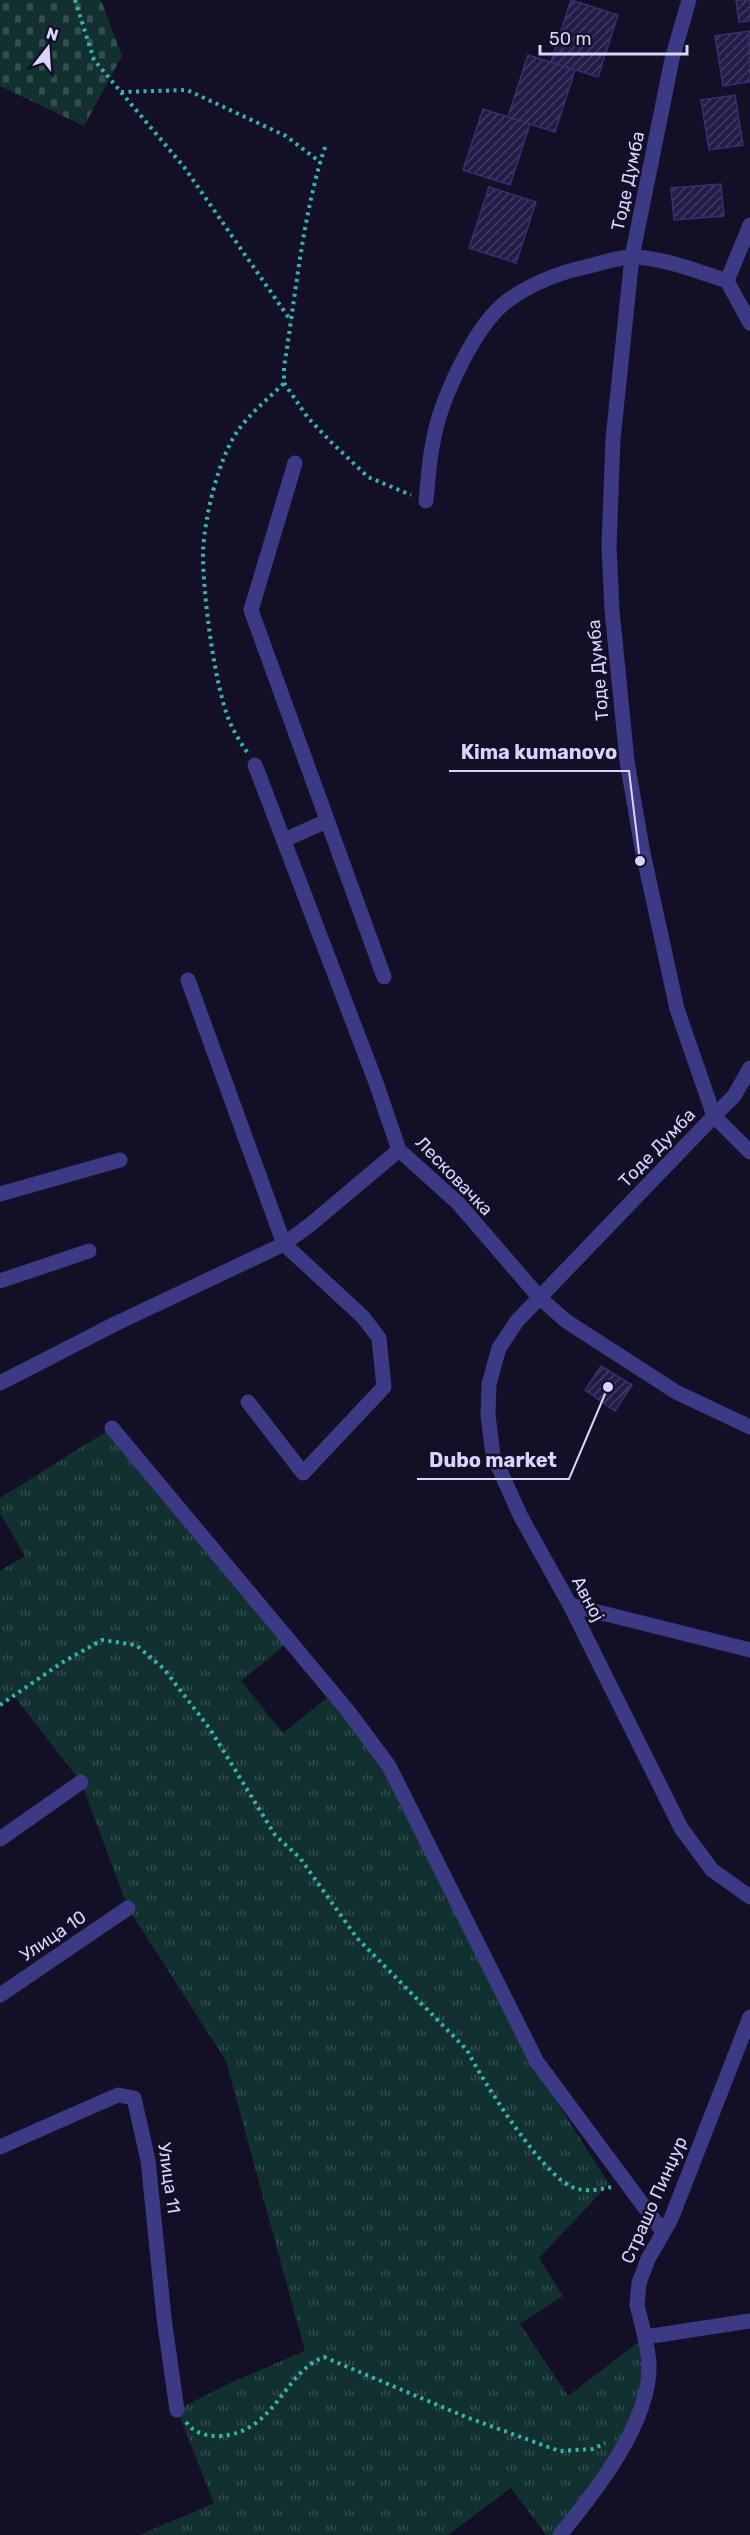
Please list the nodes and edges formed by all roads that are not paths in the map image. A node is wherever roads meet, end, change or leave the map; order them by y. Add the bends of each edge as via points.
1 (689, 0) edge
2 (750, 225) edge
3 (632, 257) junction
4 (728, 281) junction
5 (750, 323) edge
6 (295, 463) dead end
7 (426, 501) road end
8 (255, 765) road end
9 (327, 821) junction
10 (284, 840) junction
11 (384, 977) dead end
12 (188, 980) dead end
13 (750, 1068) edge
14 (714, 1116) junction
15 (399, 1150) junction
16 (750, 1152) edge
17 (120, 1160) dead end
18 (0, 1194) edge
19 (284, 1244) junction
20 (89, 1251) dead end
21 (0, 1281) edge
22 (538, 1297) junction
23 (0, 1383) edge
24 (248, 1402) dead end
25 (750, 1426) edge
26 (112, 1428) dead end
27 (570, 1605) junction
28 (750, 1650) edge
29 (81, 1782) dead end
30 (0, 1839) edge
31 (750, 1898) edge
32 (128, 1908) dead end
33 (0, 1995) edge
34 (750, 2017) edge
35 (0, 2147) edge
36 (663, 2232) junction
37 (750, 2321) edge
38 (645, 2337) junction
39 (177, 2410) road end
40 (560, 2535) edge

1 - 3 street, Тоде Думба via 672,59
2 - 4 street
3 - 4 street via 673,262
3 - 7 street via 540,281 508,300 479,333 442,403 432,442
3 - 14 street, Тоде Думба via 613,439 610,522 618,680 628,772 665,955 680,1019
4 - 5 street
6 - 9 street via 251,610
8 - 10 street, Лесковачка
9 - 10 street
9 - 11 street
10 - 15 street, Лесковачка
12 - 19 street
13 - 14 street via 734,1096
14 - 16 street
14 - 22 street, Тоде Думба
15 - 19 street
15 - 22 street, Лесковачка via 458,1203
17 - 18 street
19 - 23 street
19 - 24 street via 363,1317 379,1338 384,1387 303,1473
20 - 21 street
22 - 25 street, Лесковачка via 566,1321 676,1392
22 - 27 street, Авној via 500,1348 489,1384 488,1415 494,1455 521,1517
26 - 36 street via 348,1711 389,1766 537,2062
27 - 28 street
27 - 31 street, Авној via 681,1828 712,1870
29 - 30 street
32 - 33 street, Улица 10
34 - 36 street, Страшо Пинџур
35 - 39 street, Улица 11 via 118,2095 134,2098 148,2160
36 - 38 street, Страшо Пинџур via 639,2283 637,2305
37 - 38 street
38 - 40 street, Страшо Пинџур via 650,2364 646,2391 627,2439 600,2486

